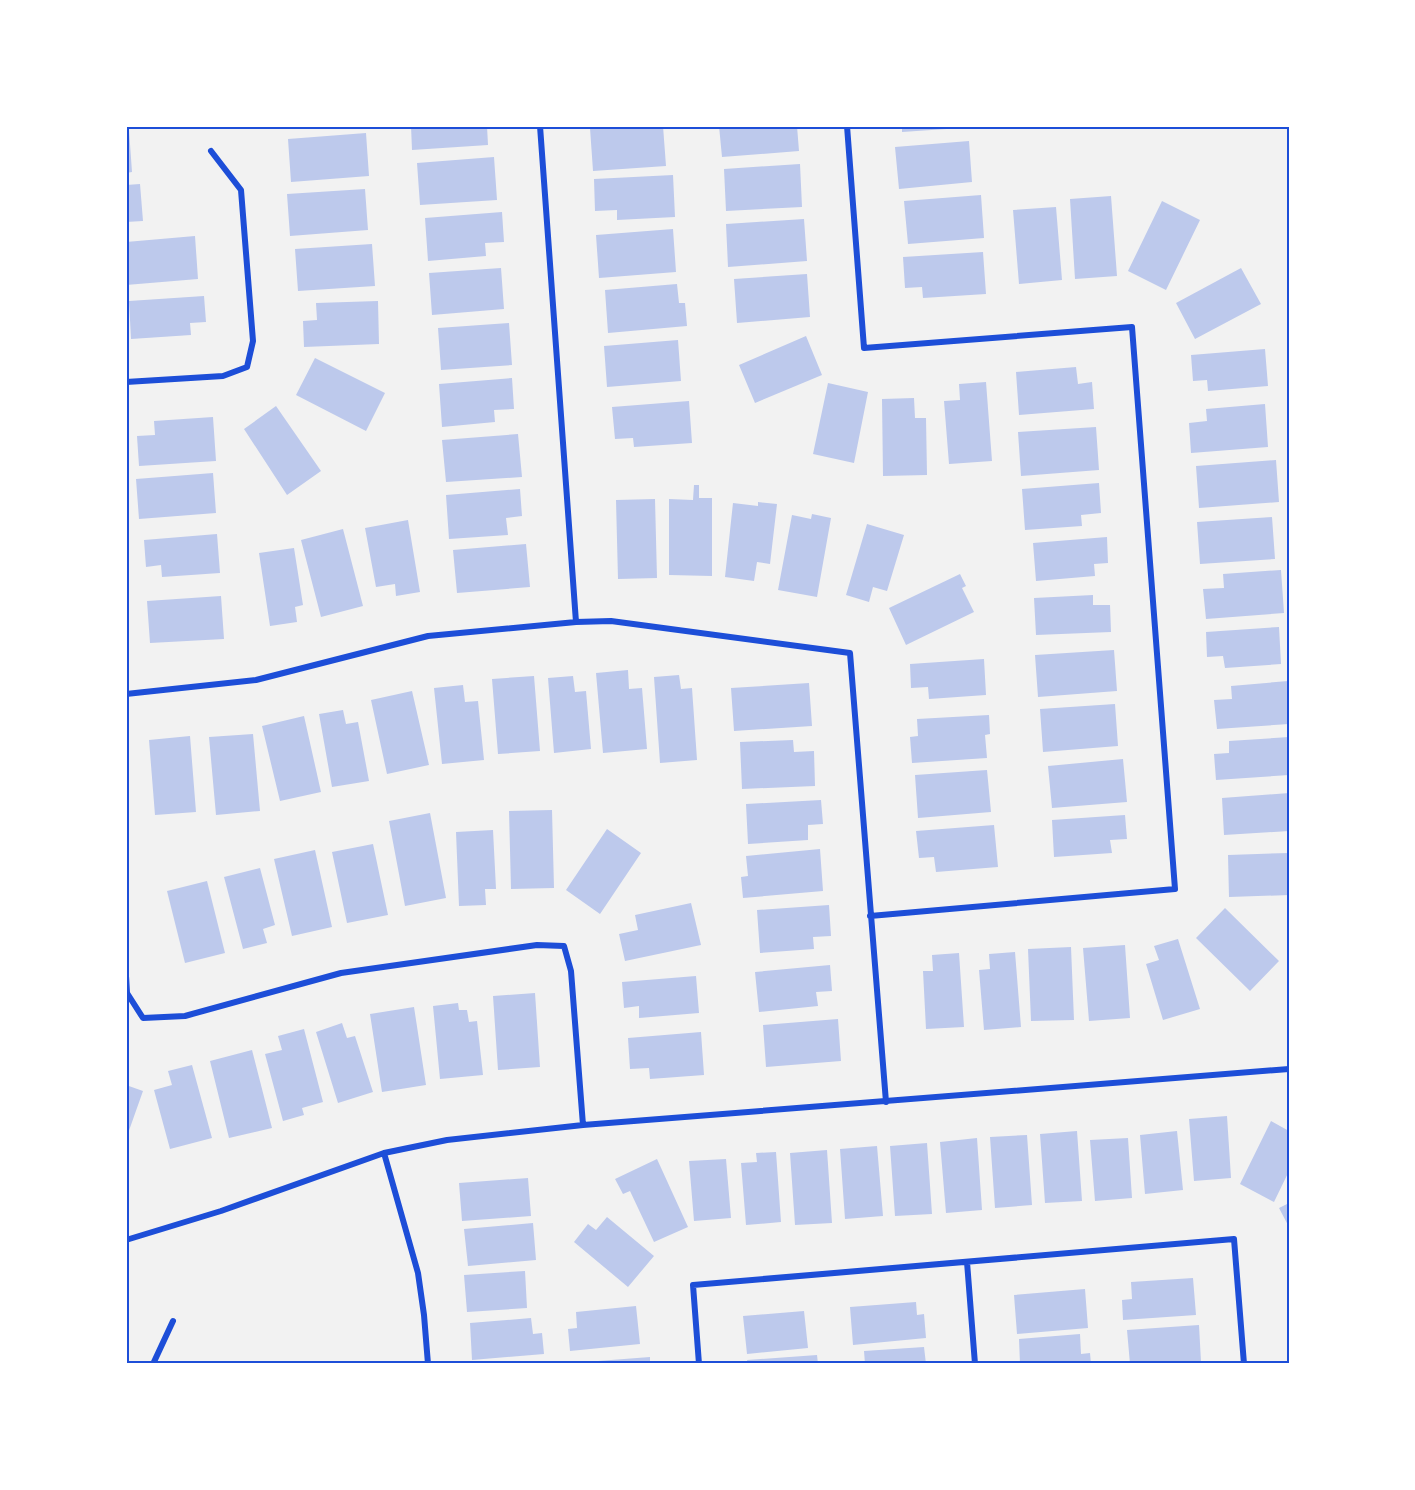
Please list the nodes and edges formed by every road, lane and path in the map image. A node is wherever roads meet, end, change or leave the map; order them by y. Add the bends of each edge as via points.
1 (540, 126) edge
2 (847, 126) edge
3 (211, 151) dead end
4 (126, 382) edge
5 (576, 622) junction
6 (126, 694) edge
7 (870, 916) junction
8 (126, 976) edge
9 (1289, 1069) edge
10 (886, 1102) junction
11 (583, 1125) junction
12 (384, 1153) junction
13 (126, 1240) edge
14 (967, 1262) junction
15 (173, 1321) dead end
16 (153, 1364) edge
17 (428, 1364) edge
18 (699, 1364) edge
19 (975, 1364) edge
20 (1244, 1364) edge

1 - 5 street
2 - 7 street via 864,348 1132,327 1175,889
3 - 4 street via 241,190 253,341 247,367 223,376
5 - 6 street via 428,636 256,680
5 - 7 street via 612,621 850,653
7 - 10 street
8 - 11 street via 127,993 143,1018 185,1016 341,973 537,945 564,946 571,971
9 - 10 street
10 - 11 street
11 - 12 street via 447,1140
12 - 13 street
12 - 17 street via 418,1273
14 - 18 street via 693,1285
14 - 19 street
14 - 20 street via 1234,1239
15 - 16 street

